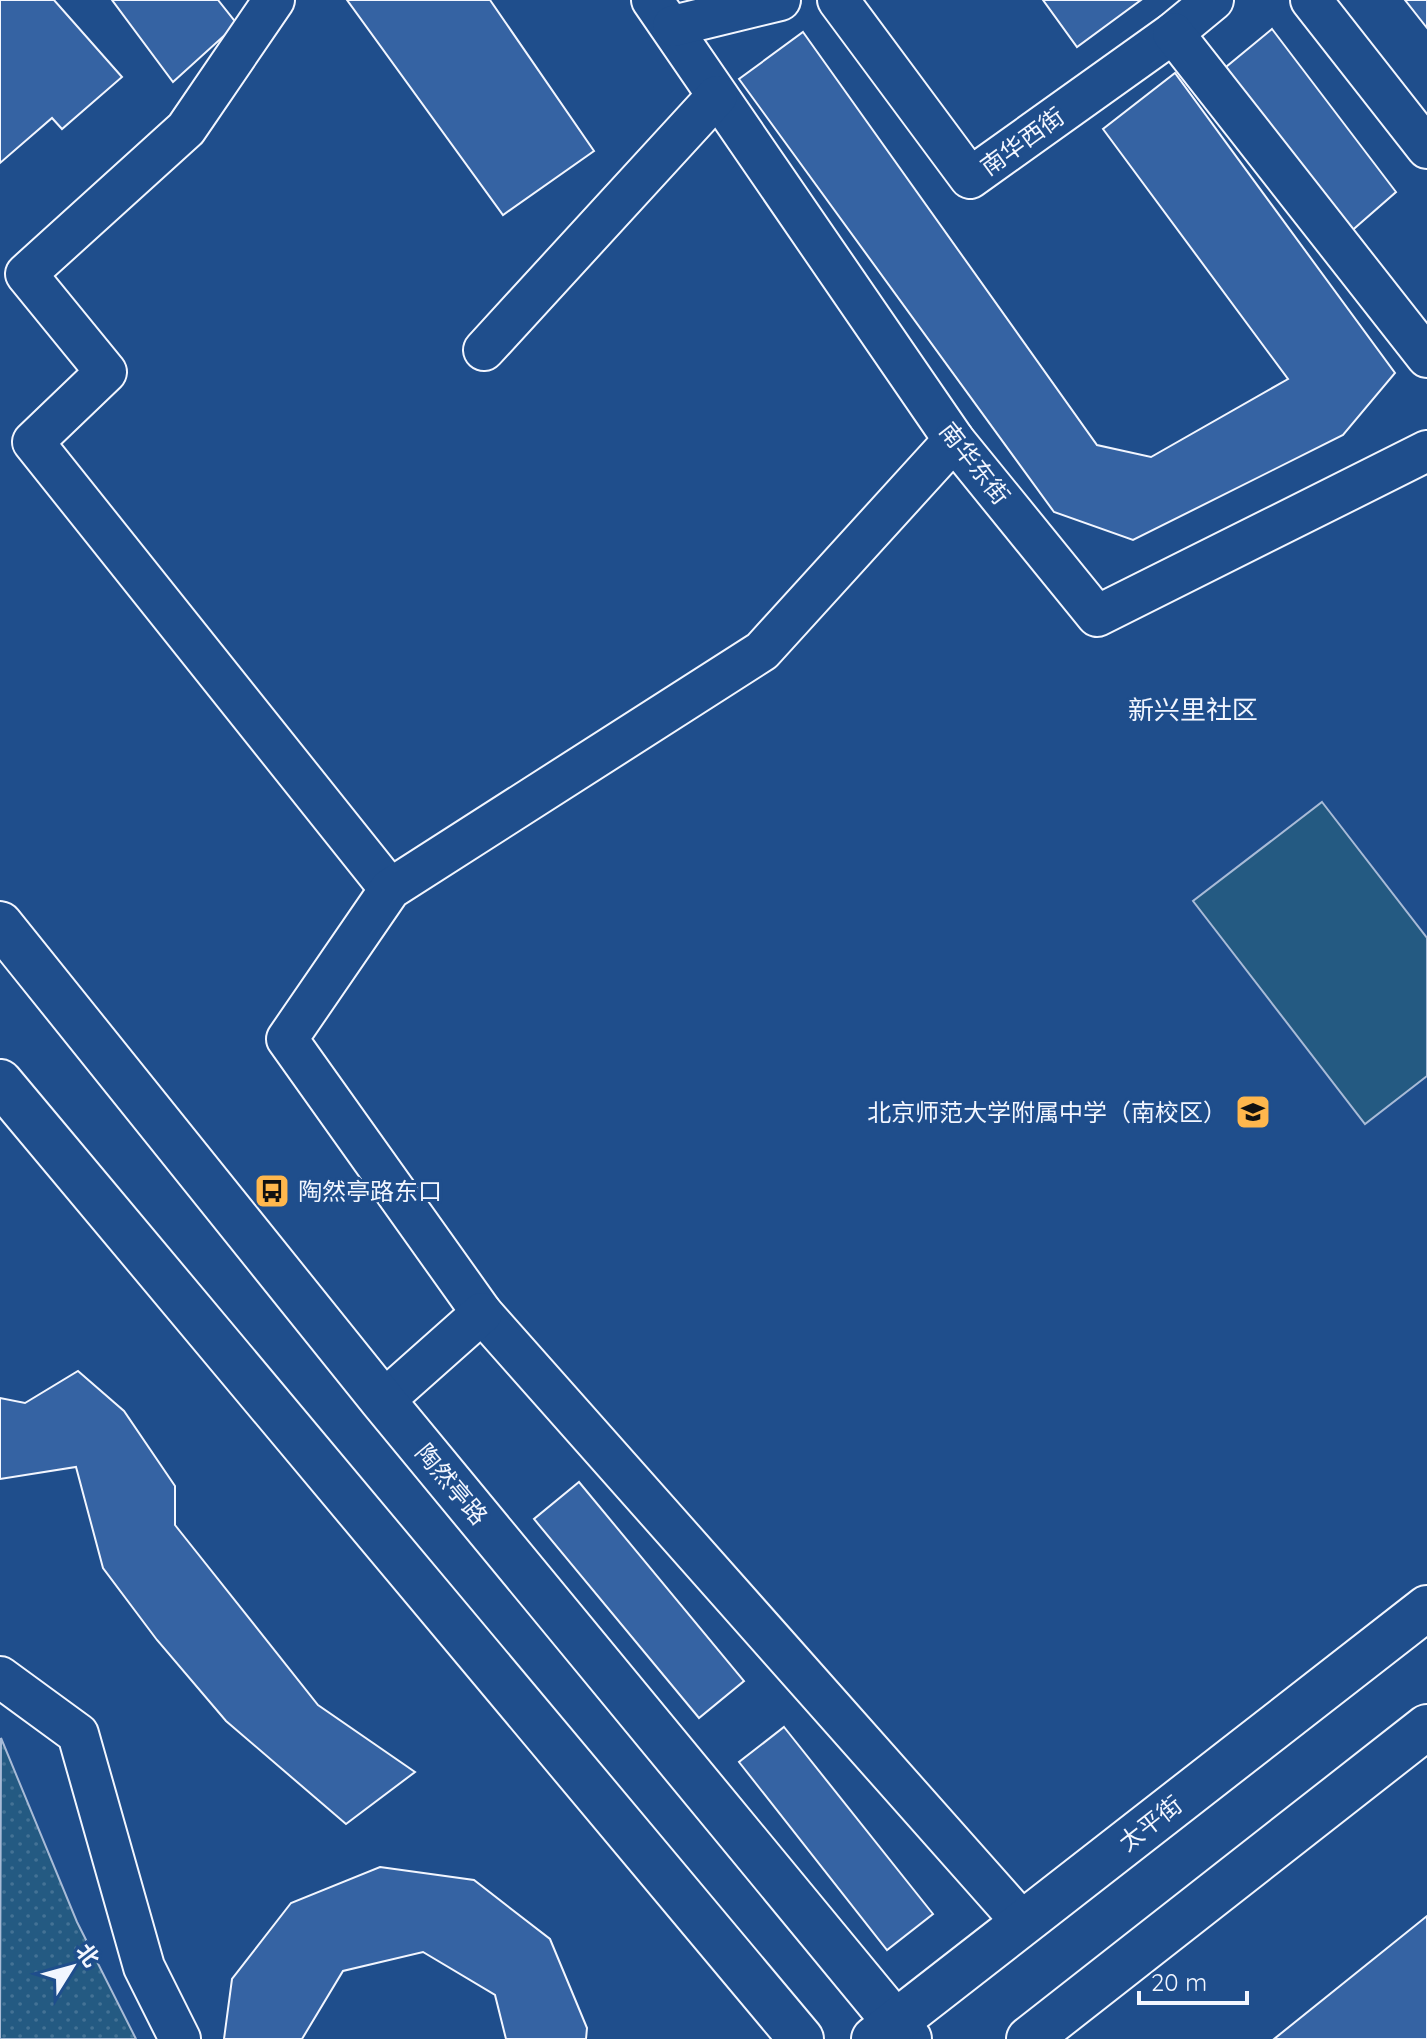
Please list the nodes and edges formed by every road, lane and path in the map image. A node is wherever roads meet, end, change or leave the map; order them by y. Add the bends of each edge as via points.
1 (274, 0) edge
2 (780, 0) edge
3 (838, 0) edge
4 (1213, 0) edge
5 (1311, 0) edge
6 (663, 13) edge
7 (1173, 33) junction
8 (717, 96) junction
9 (1427, 148) edge
10 (484, 350) dead end
11 (1427, 357) edge
12 (954, 440) junction
13 (1427, 451) edge
14 (390, 889) junction
15 (0, 924) edge
16 (0, 1082) edge
17 (482, 1313) junction
18 (383, 1401) junction
19 (1427, 1608) edge
20 (0, 1677) edge
21 (1427, 1727) edge
22 (1022, 1922) junction
23 (893, 2033) edge
24 (180, 2039) edge
25 (801, 2039) edge
26 (1029, 2039) edge

1 - 14 street via 186,129 26,274 106,372 33,442
2 - 6 street
3 - 7 street, 南华西街 via 970,178
4 - 7 street, 南华西街
5 - 9 street
6 - 8 street, 南华东街
7 - 11 street
8 - 10 street
8 - 12 street, 南华东街
12 - 13 street, 南华东街 via 1097,616
12 - 14 street via 762,651
14 - 17 street via 287,1039
15 - 18 main road, 陶然亭路
16 - 25 main road
17 - 18 street
17 - 22 street
18 - 23 main road, 陶然亭路
19 - 22 main road, 太平街
20 - 24 street via 78,1734 144,1967
21 - 26 main road
22 - 23 main road, 太平街

